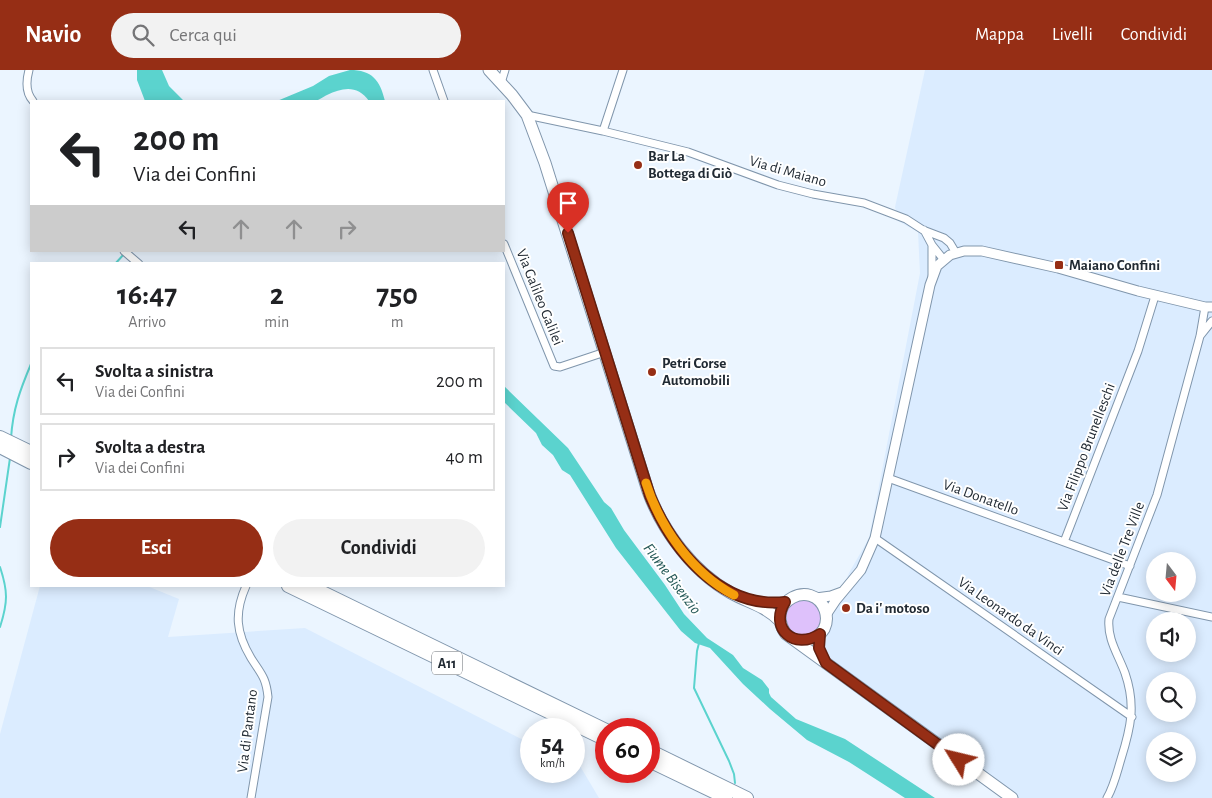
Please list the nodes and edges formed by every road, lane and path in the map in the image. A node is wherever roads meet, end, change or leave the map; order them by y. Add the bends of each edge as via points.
1 (29, 70) edge
2 (433, 70) edge
3 (489, 70) edge
4 (505, 70) edge
5 (623, 70) edge
6 (501, 83) junction
7 (32, 100) edge
8 (444, 100) edge
9 (527, 116) junction
10 (603, 130) junction
11 (923, 230) junction
12 (932, 245) junction
13 (505, 246) edge
14 (125, 252) edge
15 (956, 253) junction
16 (944, 260) junction
17 (137, 262) edge
18 (932, 279) junction
19 (1155, 296) junction
20 (1208, 307) edge
21 (1212, 321) edge
22 (1200, 336) junction
23 (605, 352) junction
24 (0, 437) edge
25 (0, 447) edge
26 (26, 455) edge
27 (888, 478) junction
28 (875, 538) junction
29 (1064, 542) junction
30 (1130, 566) junction
31 (246, 587) edge
32 (290, 587) edge
33 (312, 587) edge
34 (845, 590) junction
35 (738, 596) junction
36 (1118, 597) junction
37 (816, 598) junction
38 (785, 602) junction
39 (826, 615) junction
40 (1212, 617) edge
41 (780, 621) junction
42 (820, 634) junction
43 (796, 640) junction
44 (826, 663) junction
45 (1132, 717) junction
46 (595, 725) edge
47 (595, 735) edge
48 (660, 755) edge
49 (660, 766) edge
50 (251, 798) edge
51 (726, 798) edge
52 (747, 798) edge
53 (1012, 798) edge
54 (1107, 798) edge

1 - 7 street via 26,84
2 - 8 street
3 - 6 main road
4 - 6 street
5 - 10 street
6 - 9 main road
9 - 10 street, Via di Maiano
9 - 23 main road
10 - 11 street, Via di Maiano via 688,152 778,185 864,204 906,219
11 - 12 street, Via di Maiano
11 - 15 street, Via di Maiano via 944,238
12 - 16 street, Via di Maiano
12 - 18 street
13 - 23 street, Via Galileo Galilei via 554,366 560,367
14 - 17 street
15 - 16 street
15 - 18 street via 955,258
15 - 19 street via 985,251
16 - 18 street via 935,269
18 - 27 street
19 - 20 street
19 - 29 street, Via Filippo Brunelleschi via 1138,351
20 - 22 street, Via delle Tre Ville
21 - 22 street
22 - 30 street, Via delle Tre Ville via 1160,486
23 - 35 main road via 658,515 685,555 715,583
24 - 26 highway
25 - 26 highway
27 - 28 street
27 - 29 street, Via Donatello
28 - 34 street via 862,570
28 - 45 street, Via Leonardo da Vinci
29 - 30 street
30 - 36 street, Via delle Tre Ville
31 - 50 street, Via di Pantano via 238,607 239,628 245,648 266,682 268,697
32 - 47 highway, A11
33 - 46 highway, A11
34 - 37 street
34 - 39 street
35 - 38 main road via 768,603
35 - 41 main road via 766,608
36 - 40 street
36 - 45 street, Via delle Tre Ville via 1110,616 1109,631 1128,681
37 - 38 main road via 799,595
37 - 39 main road
38 - 41 main road
39 - 42 main road
41 - 43 main road via 786,634
42 - 43 main road via 807,640
42 - 44 main road via 819,648
43 - 44 main road
44 - 53 main road
45 - 54 street, Via delle Tre Ville
48 - 52 highway
49 - 51 highway

